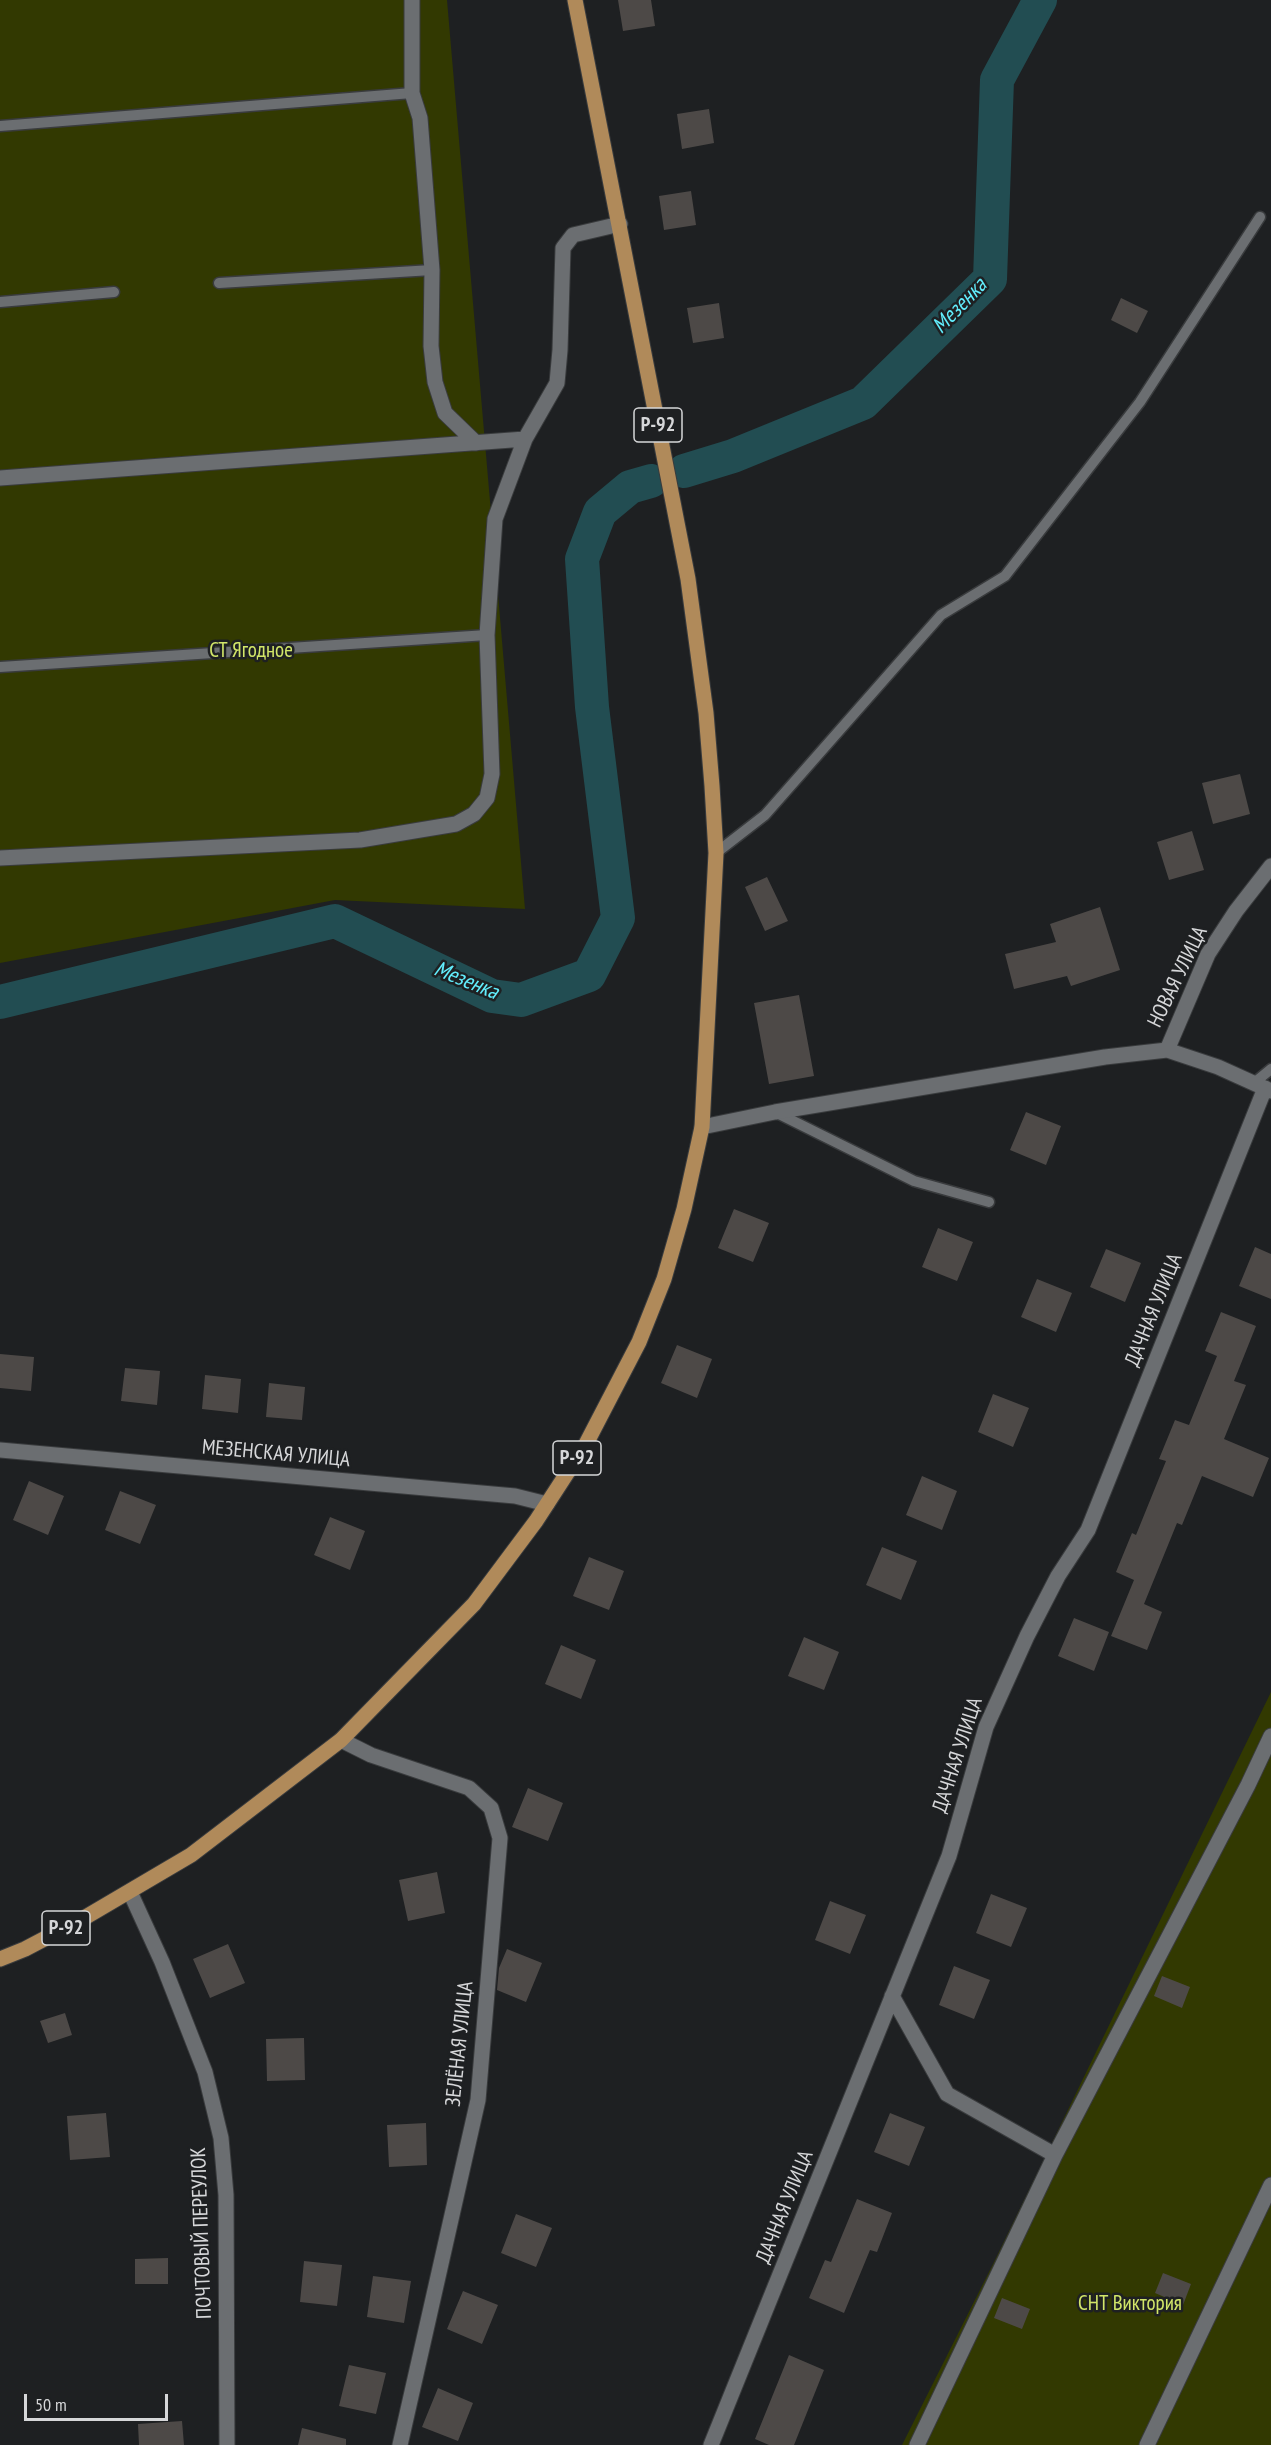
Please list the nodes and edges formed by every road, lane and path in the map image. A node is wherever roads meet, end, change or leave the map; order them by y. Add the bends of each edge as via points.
1 (412, 0) edge
2 (575, 0) edge
3 (412, 93) junction
4 (0, 126) edge
5 (1260, 217) dead end
6 (620, 224) junction
7 (432, 270) junction
8 (219, 283) dead end
9 (114, 292) dead end
10 (0, 302) edge
11 (525, 439) junction
12 (476, 444) junction
13 (0, 478) edge
14 (487, 635) junction
15 (0, 667) edge
16 (716, 853) junction
17 (0, 858) edge
18 (1271, 867) edge
19 (1167, 1050) junction
20 (1271, 1068) edge
21 (1263, 1087) edge
22 (775, 1112) junction
23 (702, 1126) junction
24 (989, 1202) dead end
25 (0, 1450) edge
26 (547, 1504) junction
27 (1271, 1736) edge
28 (341, 1740) junction
29 (130, 1892) junction
30 (0, 1959) edge
31 (892, 1996) junction
32 (1055, 2155) junction
33 (1271, 2186) edge
34 (227, 2445) edge
35 (400, 2445) edge
36 (711, 2445) edge
37 (917, 2445) edge
38 (1148, 2445) edge

1 - 3 street
2 - 6 main road, Р-92
3 - 4 lane
3 - 7 street via 420,118
5 - 16 lane via 1140,402 1005,576 940,615 765,815
6 - 11 street via 573,235 563,248 557,383
6 - 16 main road, Р-92 via 688,579 706,713
7 - 8 lane
7 - 12 street via 431,346 435,382 445,413
9 - 10 lane
11 - 12 street
11 - 14 street via 495,519
12 - 13 street
14 - 15 lane
14 - 17 street via 492,774 487,798 474,814 456,824 360,840
16 - 23 main road, Р-92
18 - 19 street, НОВАЯ УЛИЦА via 1208,954
19 - 21 street
19 - 22 street
20 - 21 lane
21 - 31 street, ДАЧНАЯ УЛИЦА via 1088,1530 1058,1576 986,1727 949,1856
22 - 23 street
22 - 24 lane via 914,1180
23 - 26 main road, Р-92 via 664,1279 639,1342 586,1444
25 - 26 street, МЕЗЕНСКАЯ УЛИЦА via 515,1496
26 - 28 main road, Р-92 via 474,1604
27 - 32 street
28 - 29 main road, Р-92 via 191,1855
28 - 35 street, ЗЕЛЁНАЯ УЛИЦА via 371,1755 469,1788 491,1808 500,1838 478,2100
29 - 30 main road, Р-92
29 - 34 street, ПОЧТОВЫЙ ПЕРЕУЛОК via 205,2072 221,2138 226,2195
31 - 32 street via 947,2094
31 - 36 street, ДАЧНАЯ УЛИЦА
32 - 37 street
33 - 38 street

